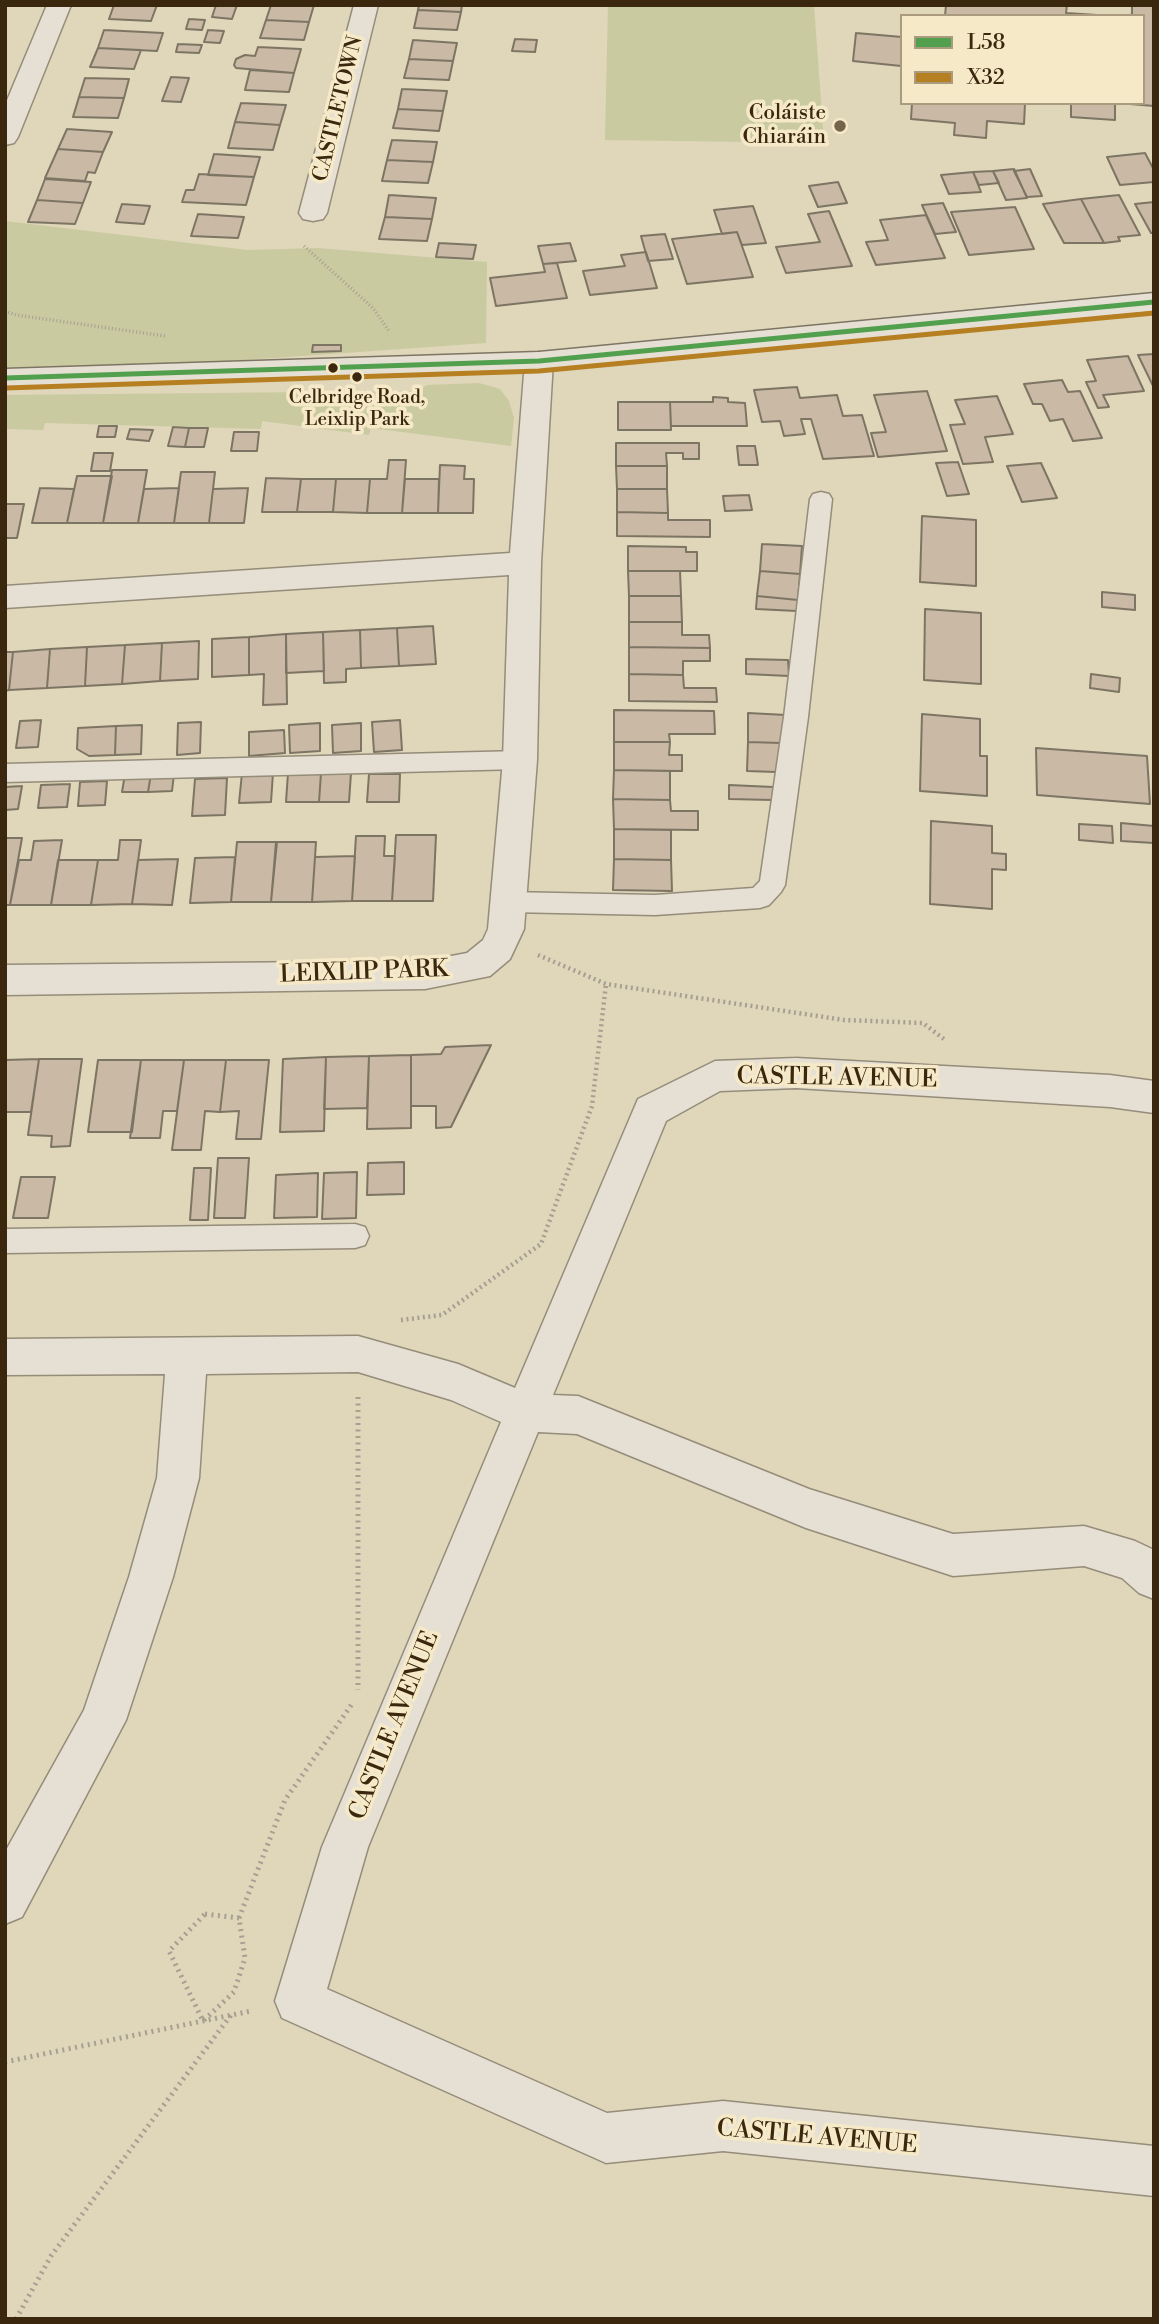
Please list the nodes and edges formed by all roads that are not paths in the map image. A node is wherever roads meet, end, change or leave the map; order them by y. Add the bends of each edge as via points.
1 (59, 5) edge
2 (366, 5) edge
3 (5, 137) edge
4 (313, 213) road end
5 (1154, 302) edge
6 (539, 360) junction
7 (5, 377) edge
8 (821, 499) dead end
9 (525, 563) junction
10 (5, 597) edge
11 (520, 760) junction
12 (5, 772) edge
13 (508, 902) junction
14 (5, 980) edge
15 (1154, 1097) edge
16 (355, 1236) dead end
17 (5, 1241) edge
18 (187, 1355) junction
19 (5, 1357) edge
20 (524, 1412) junction
21 (1154, 1578) edge
22 (5, 1900) edge
23 (1154, 2171) edge

1 - 3 street
2 - 4 street, CASTLETOWN
5 - 6 street
6 - 7 street
6 - 9 street
8 - 13 lane via 772,885 760,898 655,905
9 - 10 street
9 - 11 street
11 - 12 lane
11 - 13 street
13 - 14 street, LEIXLIP PARK via 506,929 497,949 477,966 425,975
15 - 20 street, CASTLE AVENUE via 796,1073 715,1076 651,1110
16 - 17 lane
18 - 19 street
18 - 20 street via 358,1354 458,1383
18 - 22 street via 178,1478 134,1629 103,1720
20 - 21 street via 578,1415 806,1508 953,1555 1084,1546 1135,1562
20 - 23 street, CASTLE AVENUE via 345,1847 299,2001 606,2138 723,2126

